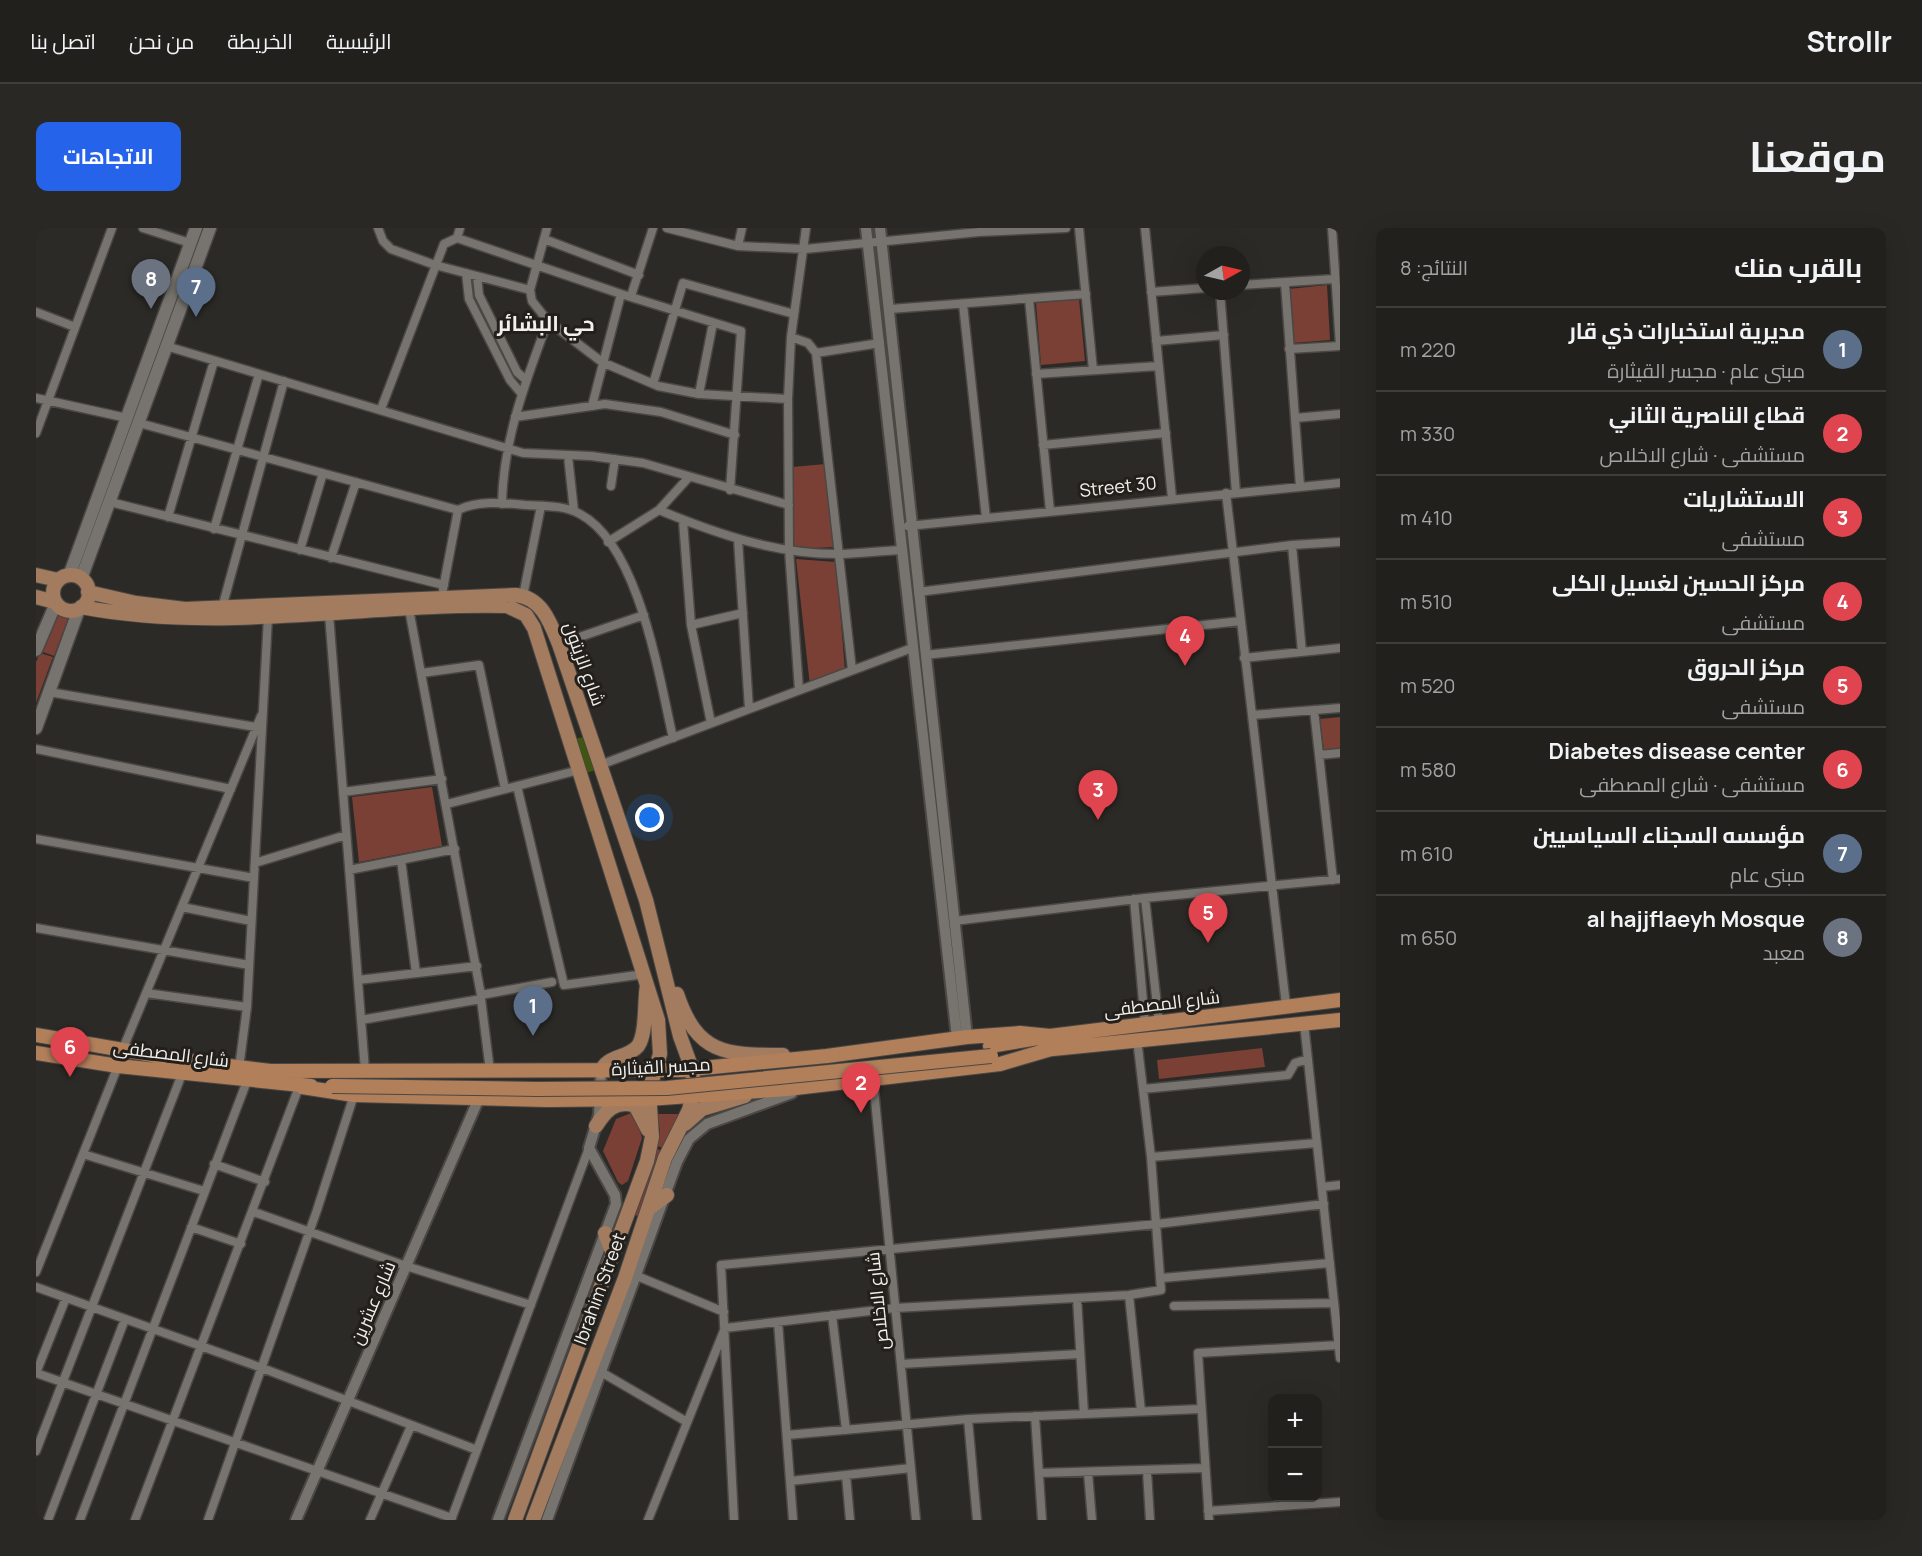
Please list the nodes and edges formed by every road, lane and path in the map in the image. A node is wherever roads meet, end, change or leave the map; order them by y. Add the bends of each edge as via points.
1 (112, 228) edge
2 (143, 228) edge
3 (196, 228) edge
4 (210, 228) edge
5 (378, 228) edge
6 (460, 228) edge
7 (547, 228) edge
8 (653, 228) edge
9 (667, 228) edge
10 (742, 228) edge
11 (806, 228) edge
12 (866, 228) edge
13 (880, 228) edge
14 (1066, 228) edge
15 (1079, 228) edge
16 (1145, 228) edge
17 (1332, 228) edge
18 (979, 230) edge
19 (921, 233) edge
20 (457, 238) junction
21 (544, 239) junction
22 (190, 243) junction
23 (882, 243) junction
24 (868, 245) junction
25 (738, 246) junction
26 (805, 249) junction
27 (537, 264) junction
28 (435, 265) junction
29 (466, 273) junction
30 (639, 275) junction
31 (477, 276) junction
32 (1334, 279) junction
33 (1285, 283) junction
34 (1250, 285) edge
35 (1196, 289) edge
36 (530, 290) junction
37 (1151, 292) junction
38 (621, 294) junction
39 (1086, 294) junction
40 (631, 296) junction
41 (1029, 299) junction
42 (1221, 300) edge
43 (963, 304) junction
44 (890, 309) junction
45 (674, 310) junction
46 (36, 312) edge
47 (794, 314) junction
48 (548, 321) junction
49 (713, 323) junction
50 (75, 327) junction
51 (1224, 335) junction
52 (791, 337) junction
53 (1156, 341) junction
54 (880, 343) junction
55 (166, 346) junction
56 (1340, 346) edge
57 (1289, 349) junction
58 (816, 353) junction
59 (214, 361) junction
60 (602, 362) junction
61 (1159, 366) junction
62 (145, 369) junction
63 (1093, 370) junction
64 (157, 374) junction
65 (259, 374) junction
66 (1036, 375) junction
67 (526, 380) junction
68 (285, 381) junction
69 (653, 384) junction
70 (521, 393) junction
71 (699, 394) junction
72 (36, 398) edge
73 (737, 398) junction
74 (788, 399) junction
75 (48, 401) junction
76 (592, 406) junction
77 (381, 409) junction
78 (1340, 414) edge
79 (515, 417) junction
80 (127, 418) junction
81 (1294, 418) junction
82 (139, 423) junction
83 (36, 433) edge
84 (1166, 433) junction
85 (735, 435) junction
86 (192, 437) junction
87 (1043, 445) junction
88 (508, 449) junction
89 (237, 450) junction
90 (568, 456) junction
91 (264, 457) junction
92 (615, 459) junction
93 (323, 473) junction
94 (689, 477) junction
95 (356, 482) junction
96 (1340, 483) edge
97 (611, 486) dead end
98 (1300, 486) junction
99 (730, 490) junction
100 (1226, 493) junction
101 (1236, 493) junction
102 (1172, 498) junction
103 (110, 502) junction
104 (502, 504) junction
105 (789, 505) junction
106 (541, 506) junction
107 (458, 510) junction
108 (659, 510) junction
109 (574, 511) junction
110 (1050, 511) junction
111 (168, 517) junction
112 (986, 518) junction
113 (683, 520) junction
114 (905, 526) junction
115 (214, 529) junction
116 (242, 536) junction
117 (738, 540) junction
118 (608, 542) junction
119 (1340, 542) edge
120 (1292, 545) junction
121 (300, 550) junction
122 (789, 550) junction
123 (902, 550) junction
124 (840, 554) junction
125 (1234, 554) junction
126 (331, 558) junction
127 (36, 574) edge
128 (74, 582) junction
129 (443, 591) junction
130 (918, 592) junction
131 (524, 596) junction
132 (36, 597) edge
133 (56, 603) junction
134 (80, 608) junction
135 (222, 608) junction
136 (409, 609) junction
137 (743, 613) junction
138 (329, 614) junction
139 (644, 615) junction
140 (268, 617) junction
141 (1241, 621) junction
142 (692, 625) junction
143 (559, 644) junction
144 (912, 648) junction
145 (1340, 648) edge
146 (36, 650) edge
147 (1302, 652) junction
148 (925, 655) junction
149 (1244, 658) junction
150 (852, 670) junction
151 (422, 673) junction
152 (799, 690) junction
153 (49, 692) junction
154 (576, 695) junction
155 (558, 701) junction
156 (1340, 708) edge
157 (749, 709) junction
158 (264, 710) junction
159 (1314, 710) junction
160 (1252, 715) junction
161 (711, 723) junction
162 (36, 728) edge
163 (256, 728) junction
164 (589, 734) junction
165 (673, 738) junction
166 (570, 740) junction
167 (36, 749) edge
168 (1340, 753) edge
169 (1318, 755) junction
170 (600, 765) junction
171 (579, 770) junction
172 (442, 779) junction
173 (518, 786) junction
174 (231, 789) junction
175 (505, 789) junction
176 (343, 792) junction
177 (447, 804) junction
178 (346, 835) junction
179 (36, 839) edge
180 (455, 849) junction
181 (401, 860) junction
182 (255, 863) junction
183 (198, 868) junction
184 (349, 870) junction
185 (254, 878) junction
186 (1336, 879) edge
187 (1272, 886) junction
188 (1145, 898) junction
189 (1134, 899) junction
190 (646, 900) junction
191 (182, 907) junction
192 (252, 921) junction
193 (954, 921) junction
194 (36, 928) edge
195 (164, 950) junction
196 (249, 965) junction
197 (477, 966) junction
198 (416, 973) junction
199 (646, 978) junction
200 (358, 980) junction
201 (552, 982) dead end
202 (146, 993) junction
203 (481, 997) junction
204 (1340, 1000) edge
205 (1286, 1005) junction
206 (247, 1007) junction
207 (361, 1020) junction
208 (1340, 1020) edge
209 (1160, 1023) junction
210 (1304, 1023) junction
211 (1145, 1024) junction
212 (36, 1035) edge
213 (962, 1037) junction
214 (1137, 1038) junction
215 (1050, 1042) junction
216 (122, 1050) junction
217 (990, 1051) joint
218 (36, 1053) edge
219 (827, 1056) junction
220 (1308, 1059) junction
221 (742, 1065) junction
222 (118, 1066) junction
223 (239, 1068) junction
224 (692, 1069) junction
225 (365, 1070) junction
226 (271, 1071) junction
227 (490, 1071) junction
228 (654, 1071) junction
229 (601, 1072) junction
230 (182, 1074) junction
231 (873, 1079) junction
232 (247, 1082) junction
233 (332, 1082) junction
234 (820, 1085) junction
235 (300, 1087) junction
236 (1143, 1089) junction
237 (771, 1090) junction
238 (744, 1091) junction
239 (354, 1095) junction
240 (693, 1097) junction
241 (479, 1098) junction
242 (622, 1099) junction
243 (648, 1099) junction
244 (601, 1100) junction
245 (636, 1107) junction
246 (597, 1126) junction
247 (681, 1128) junction
248 (651, 1141) junction
249 (1317, 1143) junction
250 (589, 1148) junction
251 (83, 1154) junction
252 (1151, 1157) junction
253 (214, 1164) junction
254 (143, 1173) junction
255 (265, 1182) junction
256 (1340, 1185) edge
257 (1322, 1187) junction
258 (204, 1191) junction
259 (667, 1195) junction
260 (1324, 1204) junction
261 (648, 1209) junction
262 (254, 1212) junction
263 (1157, 1224) junction
264 (190, 1227) junction
265 (310, 1232) junction
266 (605, 1233) junction
267 (241, 1244) junction
268 (889, 1248) junction
269 (613, 1254) junction
270 (1330, 1263) junction
271 (406, 1266) junction
272 (36, 1272) edge
273 (637, 1276) junction
274 (1336, 1277) edge
275 (1162, 1278) junction
276 (36, 1287) edge
277 (1129, 1295) junction
278 (66, 1298) junction
279 (1077, 1298) junction
280 (1334, 1303) junction
281 (531, 1305) junction
282 (1174, 1306) dead end
283 (91, 1307) junction
284 (895, 1308) junction
285 (724, 1312) junction
286 (832, 1316) junction
287 (125, 1319) junction
288 (778, 1322) junction
289 (725, 1328) junction
290 (152, 1329) junction
291 (1339, 1340) edge
292 (202, 1346) junction
293 (1080, 1354) junction
294 (1340, 1358) edge
295 (901, 1364) junction
296 (262, 1368) junction
297 (601, 1372) junction
298 (36, 1373) edge
299 (62, 1383) junction
300 (96, 1395) junction
301 (347, 1402) junction
302 (124, 1405) junction
303 (1200, 1409) junction
304 (1141, 1411) junction
305 (1084, 1414) junction
306 (1035, 1416) junction
307 (968, 1419) junction
308 (173, 1421) junction
309 (687, 1422) junction
310 (907, 1425) junction
311 (411, 1426) junction
312 (846, 1430) junction
313 (787, 1435) junction
314 (235, 1444) junction
315 (36, 1450) edge
316 (477, 1450) junction
317 (539, 1452) junction
318 (556, 1458) junction
319 (911, 1468) junction
320 (1205, 1468) junction
321 (317, 1471) junction
322 (1147, 1471) junction
323 (1039, 1473) junction
324 (1088, 1473) junction
325 (846, 1475) junction
326 (790, 1480) junction
327 (380, 1494) junction
328 (1340, 1502) edge
329 (1208, 1515) edge
330 (651, 1518) edge
331 (452, 1519) edge
332 (48, 1520) edge
333 (80, 1520) edge
334 (135, 1520) edge
335 (208, 1520) edge
336 (296, 1520) edge
337 (370, 1520) edge
338 (498, 1520) edge
339 (515, 1520) edge
340 (533, 1520) edge
341 (547, 1520) edge
342 (734, 1520) edge
343 (793, 1520) edge
344 (850, 1520) edge
345 (916, 1520) edge
346 (976, 1520) edge
347 (1042, 1520) edge
348 (1092, 1520) edge
349 (1150, 1520) edge

1 - 50 street
2 - 22 street
3 - 22 main road
4 - 55 main road
5 - 28 street via 391,249
6 - 20 street
7 - 21 street
8 - 30 street
9 - 25 street
10 - 25 street
11 - 26 street
12 - 24 street
13 - 23 street
14 - 18 street
15 - 39 street
16 - 37 street
17 - 32 street
18 - 19 street
19 - 23 street
20 - 27 street
20 - 28 street via 444,244
21 - 27 street
21 - 30 street
22 - 62 main road
23 - 24 street
23 - 44 street
24 - 26 street
24 - 54 street
25 - 26 street
26 - 47 street
27 - 36 street
27 - 38 street
28 - 29 street
28 - 77 street
29 - 31 street
29 - 70 street via 469,299 510,380
30 - 40 street
31 - 36 street
31 - 67 street via 479,295 517,372
32 - 33 street
32 - 56 street
33 - 34 street
33 - 57 street
35 - 37 street
36 - 48 street via 532,301
37 - 53 street
38 - 40 street
38 - 60 street
39 - 41 street
39 - 63 street
40 - 45 street
41 - 43 street
41 - 66 street
42 - 51 street
43 - 44 street
43 - 112 street
44 - 114 street
45 - 47 street via 680,285 685,283
45 - 49 street
45 - 69 street
46 - 50 street
47 - 52 street
48 - 60 street
48 - 67 street
49 - 71 street
49 - 73 street via 743,333
50 - 75 street
51 - 53 street
51 - 101 street
52 - 58 street via 808,343
52 - 74 street
53 - 61 street
54 - 58 street
54 - 114 street
55 - 59 street
55 - 64 main road
56 - 57 street
57 - 81 street
58 - 124 street
59 - 65 street
59 - 86 street
60 - 69 street
60 - 76 street
61 - 63 street
61 - 84 street
62 - 64 main road
62 - 80 main road
63 - 66 street
64 - 82 main road
65 - 68 street
65 - 89 street
66 - 87 street
67 - 70 street
68 - 77 street
68 - 91 street
69 - 71 street
70 - 79 street
71 - 73 street
72 - 75 street
73 - 74 street
73 - 85 street
74 - 105 street
75 - 80 street
75 - 83 street
76 - 79 street
76 - 85 street via 605,404 661,412
77 - 88 street
78 - 81 street
79 - 88 street
80 - 128 main road
81 - 98 street
82 - 86 street
82 - 103 main road
84 - 87 street
84 - 102 street
85 - 99 street
86 - 89 street
86 - 111 street
87 - 110 street
88 - 90 street
88 - 104 street
89 - 91 street
89 - 115 street
90 - 92 street
90 - 109 street
91 - 93 street
91 - 116 street
92 - 94 street
92 - 97 street
93 - 95 street
93 - 121 street
94 - 99 street
94 - 108 street
95 - 107 street
95 - 126 street
96 - 98 street, Street 30
98 - 101 street, Street 30
99 - 105 street
100 - 101 street, Street 30
100 - 102 street, Street 30
100 - 125 street
102 - 110 street, Street 30
103 - 111 street
103 - 128 main road
104 - 106 street
104 - 107 street via 474,504
105 - 122 street
106 - 109 street
106 - 131 street
107 - 129 street
108 - 113 street
108 - 118 street
109 - 118 street via 589,519
110 - 112 street, Street 30
111 - 115 street
112 - 114 street, Street 30
113 - 117 street
113 - 142 street
114 - 123 street
114 - 130 street
115 - 116 street
116 - 121 street
116 - 135 street
117 - 122 street
117 - 137 street
118 - 139 street
119 - 120 street
120 - 125 street
120 - 147 street
121 - 126 street
122 - 124 street
122 - 152 street
123 - 124 street
123 - 144 street
124 - 150 street
125 - 130 street
125 - 141 street
126 - 129 street
127 - 128 main road
128 - 133 main road via 53,591
128 - 134 main road
128 - 135 main road via 160,606
129 - 131 main road
129 - 135 main road
130 - 148 street
131 - 143 main road, شارع الزيتون via 546,613
132 - 133 main road
133 - 134 main road, شارع الزيتون via 64,610
133 - 146 main road
134 - 140 main road, شارع الزيتون via 177,620
134 - 153 main road
136 - 138 main road, شارع الزيتون
136 - 151 street
136 - 155 main road, شارع الزيتون via 507,606 526,615
137 - 142 street
137 - 157 street
138 - 140 main road, شارع الزيتون
138 - 176 street
139 - 143 street
139 - 165 street
140 - 158 street
141 - 148 street
141 - 149 street
142 - 161 street
143 - 154 main road, شارع الزيتون
144 - 150 street
144 - 213 street
145 - 147 street
147 - 149 street
148 - 193 street
149 - 160 street
150 - 152 street
151 - 172 street
151 - 175 street via 479,665
152 - 157 street
153 - 162 main road
153 - 163 street
154 - 155 main road via 571,707 563,707
154 - 164 main road, شارع الزيتون
155 - 166 main road, شارع الزيتون
156 - 159 street
157 - 161 street
158 - 163 street
158 - 182 street
159 - 160 street
159 - 169 street
160 - 187 street
161 - 165 street
163 - 174 street
164 - 166 main road via 578,726 571,731
164 - 170 main road, شارع الزيتون
165 - 170 street
166 - 171 main road, شارع الزيتون
167 - 174 street
168 - 169 street
169 - 186 street
170 - 190 main road, شارع الزيتون
171 - 173 street
171 - 199 main road, شارع الزيتون
172 - 176 street
172 - 177 street
173 - 175 street
173 - 199 street via 564,985
174 - 183 street
175 - 177 street
176 - 178 street
177 - 180 street
178 - 182 street
178 - 184 street
179 - 183 street
180 - 181 street
180 - 197 street
181 - 184 street
181 - 198 street
182 - 185 street
183 - 185 street
183 - 191 street
184 - 200 street
185 - 192 street
186 - 187 street
187 - 188 street
187 - 205 street
188 - 189 street
188 - 209 street
189 - 193 street
189 - 211 street
190 - 219 main road via 681,1005 690,1026 703,1041 748,1055
190 - 224 main road, شارع الزيتون
191 - 192 street
191 - 195 street
192 - 196 street
193 - 213 street
194 - 195 street
195 - 196 street
195 - 202 street
196 - 206 street
197 - 198 street
197 - 203 street
198 - 200 street
199 - 228 main road, شارع الزيتون via 661,1040
199 - 229 main road via 641,1041 631,1052 607,1062
200 - 207 street
201 - 203 street
202 - 206 street
202 - 216 street
203 - 207 street
203 - 227 street
204 - 205 highway, شارع المصطفى
205 - 209 highway, شارع المصطفى
206 - 223 street
207 - 225 street
208 - 210 highway, شارع المصطفى
209 - 211 highway, شارع المصطفى
210 - 214 highway, شارع المصطفى
210 - 220 street
211 - 215 highway, شارع المصطفى
212 - 216 highway, شارع المصطفى
213 - 215 highway via 1020,1033
213 - 219 highway
214 - 215 highway, شارع المصطفى
214 - 236 street
215 - 217 highway, شارع المصطفى
215 - 231 highway via 1000,1064
216 - 223 highway, شارع المصطفى
217 - 233 highway, مجسر القيثارة via 666,1079
218 - 222 highway, شارع المصطفى
219 - 221 highway
220 - 236 street via 1294,1063 1288,1075
220 - 249 street
221 - 224 highway
221 - 238 highway via 734,1070 733,1079 735,1087
222 - 230 highway, شارع المصطفى
222 - 251 street
223 - 226 highway, شارع المصطفى
224 - 228 highway
224 - 240 main road, Ibrahim Street
225 - 226 highway
225 - 227 highway
226 - 233 highway
227 - 229 highway
228 - 229 highway
228 - 243 main road, Ibrahim Street
229 - 244 street
230 - 232 highway, شارع المصطفى
230 - 254 street
231 - 234 highway
231 - 268 street, شارع الاخلاص
232 - 235 highway, شارع المصطفى
232 - 253 street
233 - 235 highway
234 - 237 highway
234 - 259 street via 735,1111 697,1130 677,1162
235 - 239 highway
235 - 255 street
236 - 252 street
237 - 238 highway
237 - 247 main road via 702,1109
238 - 240 highway
239 - 241 highway
239 - 265 street
240 - 243 highway
240 - 247 main road, Ibrahim Street
241 - 244 highway
241 - 271 street, شارع عشرين
242 - 243 highway
242 - 244 highway
242 - 245 main road
243 - 248 main road, Ibrahim Street
244 - 246 street
245 - 246 main road via 615,1106
245 - 248 main road
246 - 250 street
247 - 261 main road, Ibrahim Street via 665,1158
248 - 269 main road, Ibrahim Street
249 - 252 street
249 - 257 street
250 - 266 street via 616,1199
250 - 281 street
251 - 254 street
251 - 272 street
252 - 263 street
253 - 255 street
253 - 258 street
254 - 258 street
254 - 283 street
255 - 262 street
256 - 257 street
257 - 260 street
258 - 264 street
259 - 261 main road
259 - 273 street
260 - 263 street
260 - 270 street
261 - 318 main road, Ibrahim Street
262 - 265 street
262 - 267 street
263 - 268 street
263 - 275 street
264 - 267 street
264 - 290 street
265 - 271 street
265 - 296 street
266 - 269 main road
266 - 338 street
267 - 292 street
268 - 284 street, شارع الاخلاص
268 - 285 street via 721,1265
269 - 317 main road, Ibrahim Street
270 - 274 street
270 - 275 street
271 - 281 street
271 - 301 street, شارع عشرين
273 - 285 street
273 - 297 street
274 - 280 street
275 - 277 street via 1160,1292
276 - 278 street
277 - 279 street
277 - 304 street
278 - 283 street
278 - 298 street
279 - 284 street
279 - 293 street
280 - 282 street
280 - 291 street
281 - 316 street
283 - 287 street
283 - 299 street
284 - 286 street
284 - 295 street, شارع الاخلاص
285 - 289 street
286 - 288 street
286 - 312 street
287 - 290 street
287 - 300 street
288 - 289 street
288 - 313 street
289 - 309 street
289 - 342 street
290 - 292 street
290 - 302 street
291 - 294 street
291 - 303 street via 1198,1353
292 - 296 street
292 - 308 street
293 - 295 street
293 - 305 street
295 - 310 street, شارع الاخلاص
296 - 301 street
296 - 314 street
297 - 309 street
297 - 341 street
298 - 299 street
299 - 300 street
299 - 315 street
300 - 302 street
300 - 332 street
301 - 311 street
301 - 321 street, شارع عشرين
302 - 308 street
302 - 333 street
303 - 304 street
303 - 320 street
304 - 305 street
305 - 306 street
306 - 307 street
306 - 323 street
307 - 310 street
307 - 346 street
308 - 314 street
308 - 334 street
309 - 330 street
310 - 312 street
310 - 319 street, شارع الاخلاص
311 - 316 street
311 - 327 street
312 - 313 street
313 - 326 street
314 - 321 street
314 - 335 street
316 - 331 street
317 - 318 main road
317 - 339 main road, Ibrahim Street
318 - 340 main road, Ibrahim Street
319 - 325 street
319 - 345 street, شارع الاخلاص
320 - 322 street
320 - 329 street
321 - 327 street
321 - 336 street, شارع عشرين
322 - 324 street
322 - 349 street
323 - 324 street
323 - 347 street
324 - 348 street
325 - 326 street
325 - 344 street
326 - 343 street
327 - 331 street
327 - 337 street
328 - 329 street

